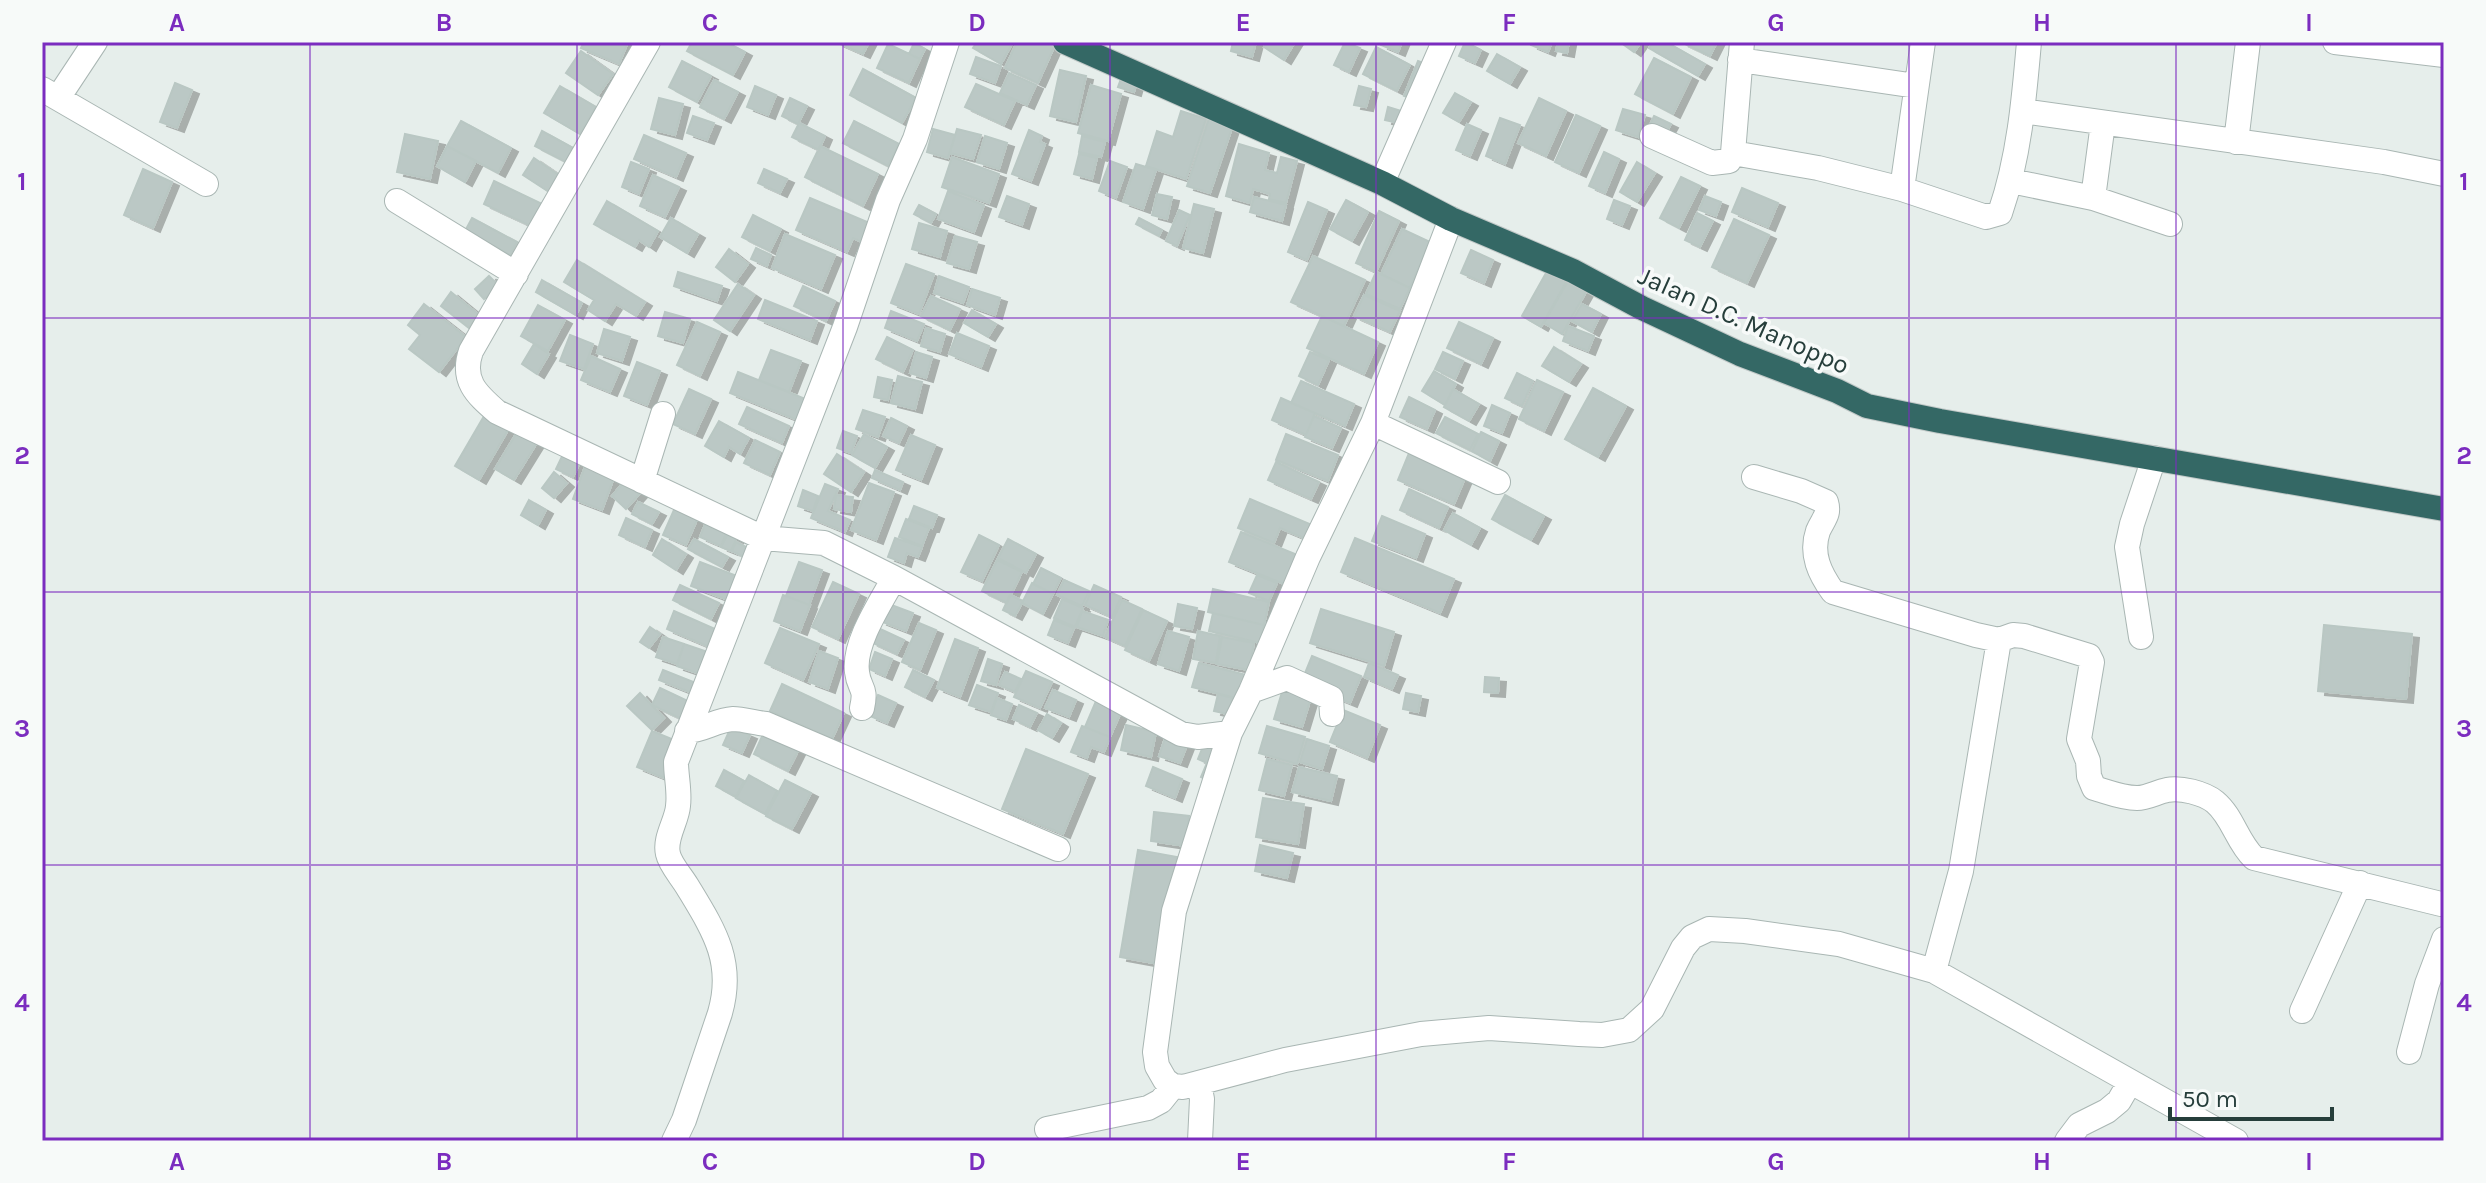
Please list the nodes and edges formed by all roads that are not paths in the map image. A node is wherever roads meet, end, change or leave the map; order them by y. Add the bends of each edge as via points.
1 (95, 42) edge
2 (648, 42) edge
3 (947, 42) edge
4 (1065, 42) edge
5 (1444, 42) edge
6 (1923, 42) edge
7 (2029, 42) edge
8 (2248, 42) edge
9 (2335, 42) edge
10 (1741, 51) edge
11 (2444, 55) edge
12 (1916, 86) junction
13 (50, 93) edge
14 (2023, 111) junction
15 (2103, 123) junction
16 (1652, 136) dead end
17 (2236, 142) junction
18 (1733, 153) junction
19 (2444, 174) edge
20 (2011, 181) junction
21 (1382, 183) junction
22 (206, 184) dead end
23 (1902, 189) junction
24 (2093, 198) junction
25 (397, 201) dead end
26 (1451, 219) junction
27 (2170, 224) dead end
28 (516, 274) junction
29 (663, 414) dead end
30 (1373, 423) junction
31 (2154, 458) junction
32 (1754, 477) dead end
33 (642, 481) junction
34 (1498, 482) dead end
35 (2444, 509) edge
36 (763, 538) junction
37 (894, 578) junction
38 (2141, 637) dead end
39 (1999, 640) junction
40 (1251, 691) junction
41 (862, 708) dead end
42 (1332, 714) dead end
43 (687, 731) junction
44 (1230, 733) junction
45 (1058, 849) dead end
46 (2360, 883) junction
47 (2443, 901) edge
48 (2444, 939) edge
49 (1934, 971) junction
50 (2302, 1011) dead end
51 (2409, 1052) dead end
52 (2130, 1082) junction
53 (1199, 1084) junction
54 (1173, 1086) junction
55 (1047, 1129) dead end
56 (674, 1141) edge
57 (1200, 1141) edge
58 (2067, 1141) edge
59 (2236, 1141) edge

1 - 13 street
2 - 28 street
3 - 36 street
4 - 21 highway, Jalan D.C. Manoppo
5 - 21 street
6 - 12 street
7 - 14 street
8 - 17 street
9 - 11 street
10 - 12 street
10 - 18 street
12 - 23 street
13 - 22 street
14 - 15 street
14 - 20 street
15 - 17 street
15 - 24 street
16 - 18 street via 1712,163 1729,161
17 - 19 street
18 - 23 street
20 - 23 street via 2000,213 1991,217
20 - 24 street
21 - 26 highway, Jalan D.C. Manoppo
24 - 27 street
25 - 28 street
26 - 30 street
26 - 31 highway, Jalan D.C. Manoppo via 1573,271 1740,354 1867,406
28 - 33 street via 471,351 469,385 497,412
29 - 33 street
30 - 34 street
30 - 40 street
31 - 35 highway, Jalan D.C. Manoppo
31 - 38 street via 2127,547
32 - 39 street via 1826,502 1828,514 1816,535 1815,555 1833,592
33 - 36 street
36 - 37 street via 824,543
36 - 43 street
37 - 41 street via 865,630 857,672 865,692
37 - 44 street via 1181,734
39 - 46 street via 2024,636 2089,656 2079,744 2094,788 2142,798 2172,788 2199,794 2226,814 2254,858
39 - 49 street via 1961,871
40 - 42 street via 1287,678 1331,698
40 - 44 street
43 - 45 street via 732,719 766,724
43 - 56 street via 676,762 679,801 668,856 708,924 727,972 720,1013
44 - 54 street via 1174,911 1155,1052 1157,1066
46 - 47 street
46 - 50 street
48 - 51 street
49 - 52 street
49 - 53 street via 1839,944 1709,929 1683,948 1652,1009 1629,1030 1591,1035 1489,1028 1421,1034 1285,1060
52 - 58 street via 2119,1101 2079,1125
52 - 59 street
53 - 54 street
53 - 57 street
54 - 55 street via 1148,1108

